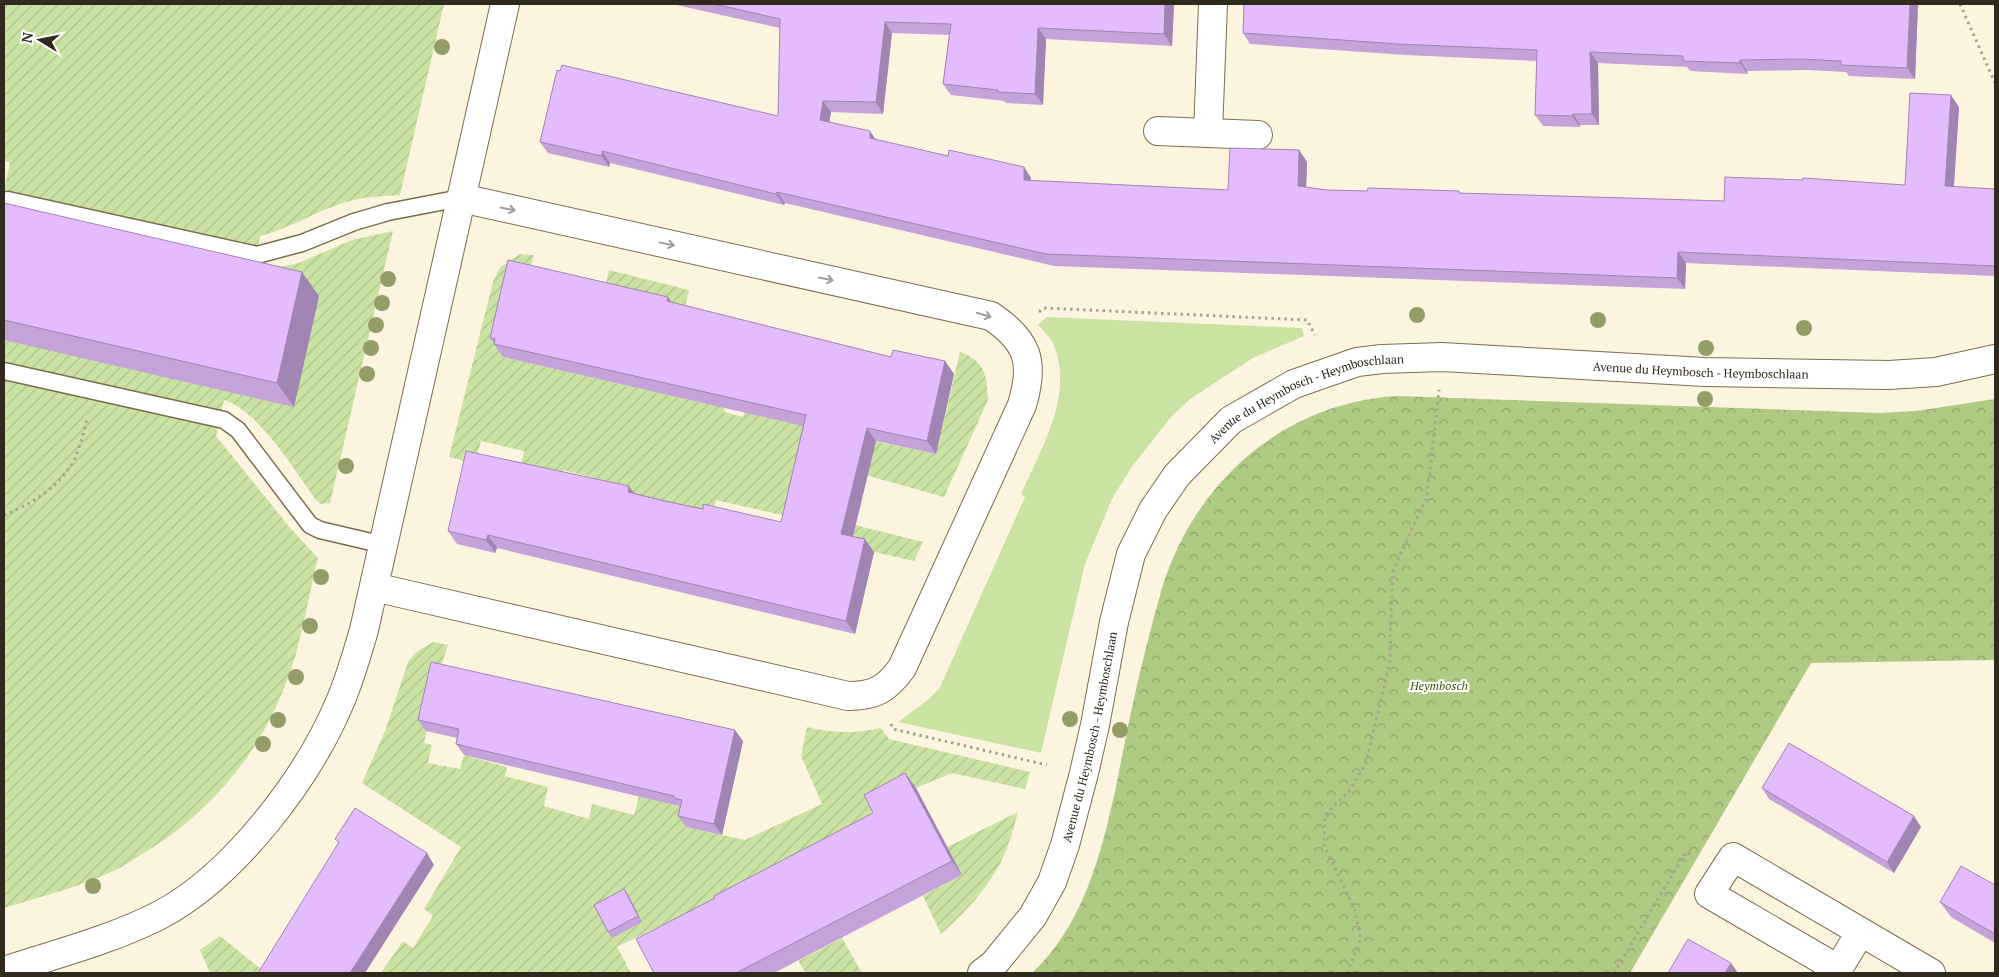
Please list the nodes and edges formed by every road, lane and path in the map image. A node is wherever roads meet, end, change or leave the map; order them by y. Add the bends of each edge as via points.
1 (505, 4) edge
2 (1214, 4) edge
3 (1960, 4) edge
4 (1995, 83) edge
5 (1158, 131) dead end
6 (1208, 133) junction
7 (1258, 135) dead end
8 (461, 198) junction
9 (8, 200) dead end
10 (1036, 316) dead end
11 (1315, 335) dead end
12 (1442, 357) junction
13 (1995, 359) edge
14 (4, 371) edge
15 (94, 391) junction
16 (4, 515) edge
17 (384, 545) junction
18 (374, 587) junction
19 (888, 719) dead end
20 (1047, 765) dead end
21 (1723, 872) junction
22 (1860, 933) junction
23 (4, 971) edge
24 (982, 973) edge
25 (1347, 973) edge
26 (1614, 973) edge
27 (1931, 973) edge

1 - 8 street
2 - 6 street
3 - 4 path
5 - 6 street
6 - 7 street
8 - 9 lane via 388,212 302,244 257,255
8 - 17 street
8 -> 18 street via 991,316 1009,328 1022,345 1028,364 1028,385 1022,405 902,668 892,682 864,696 848,696
10 - 11 path via 1044,308 1307,320
12 - 13 street, Avenue du Heymbosch - Heymboschlaan via 1705,372 1889,375 1936,372
12 - 24 street, Avenue du Heymbosch - Heymboschlaan via 1357,362 1294,384 1231,420 1178,475 1153,510 1131,554 1084,773 1052,882 1033,916 993,965
12 - 25 path via 1427,496 1394,571 1390,661 1366,762 1349,791 1325,815 1324,845 1355,910 1361,939
14 - 15 lane
15 - 16 path via 75,458 63,475 47,492
15 - 17 lane via 224,420 238,430 310,525
17 - 18 street
18 - 23 street via 364,630 340,702 295,782 257,834 196,891 161,914 85,946
19 - 20 path via 893,729
21 - 22 street via 1733,857
21 - 22 street via 1709,894 1838,969
21 - 26 path via 1686,852
22 - 27 street

